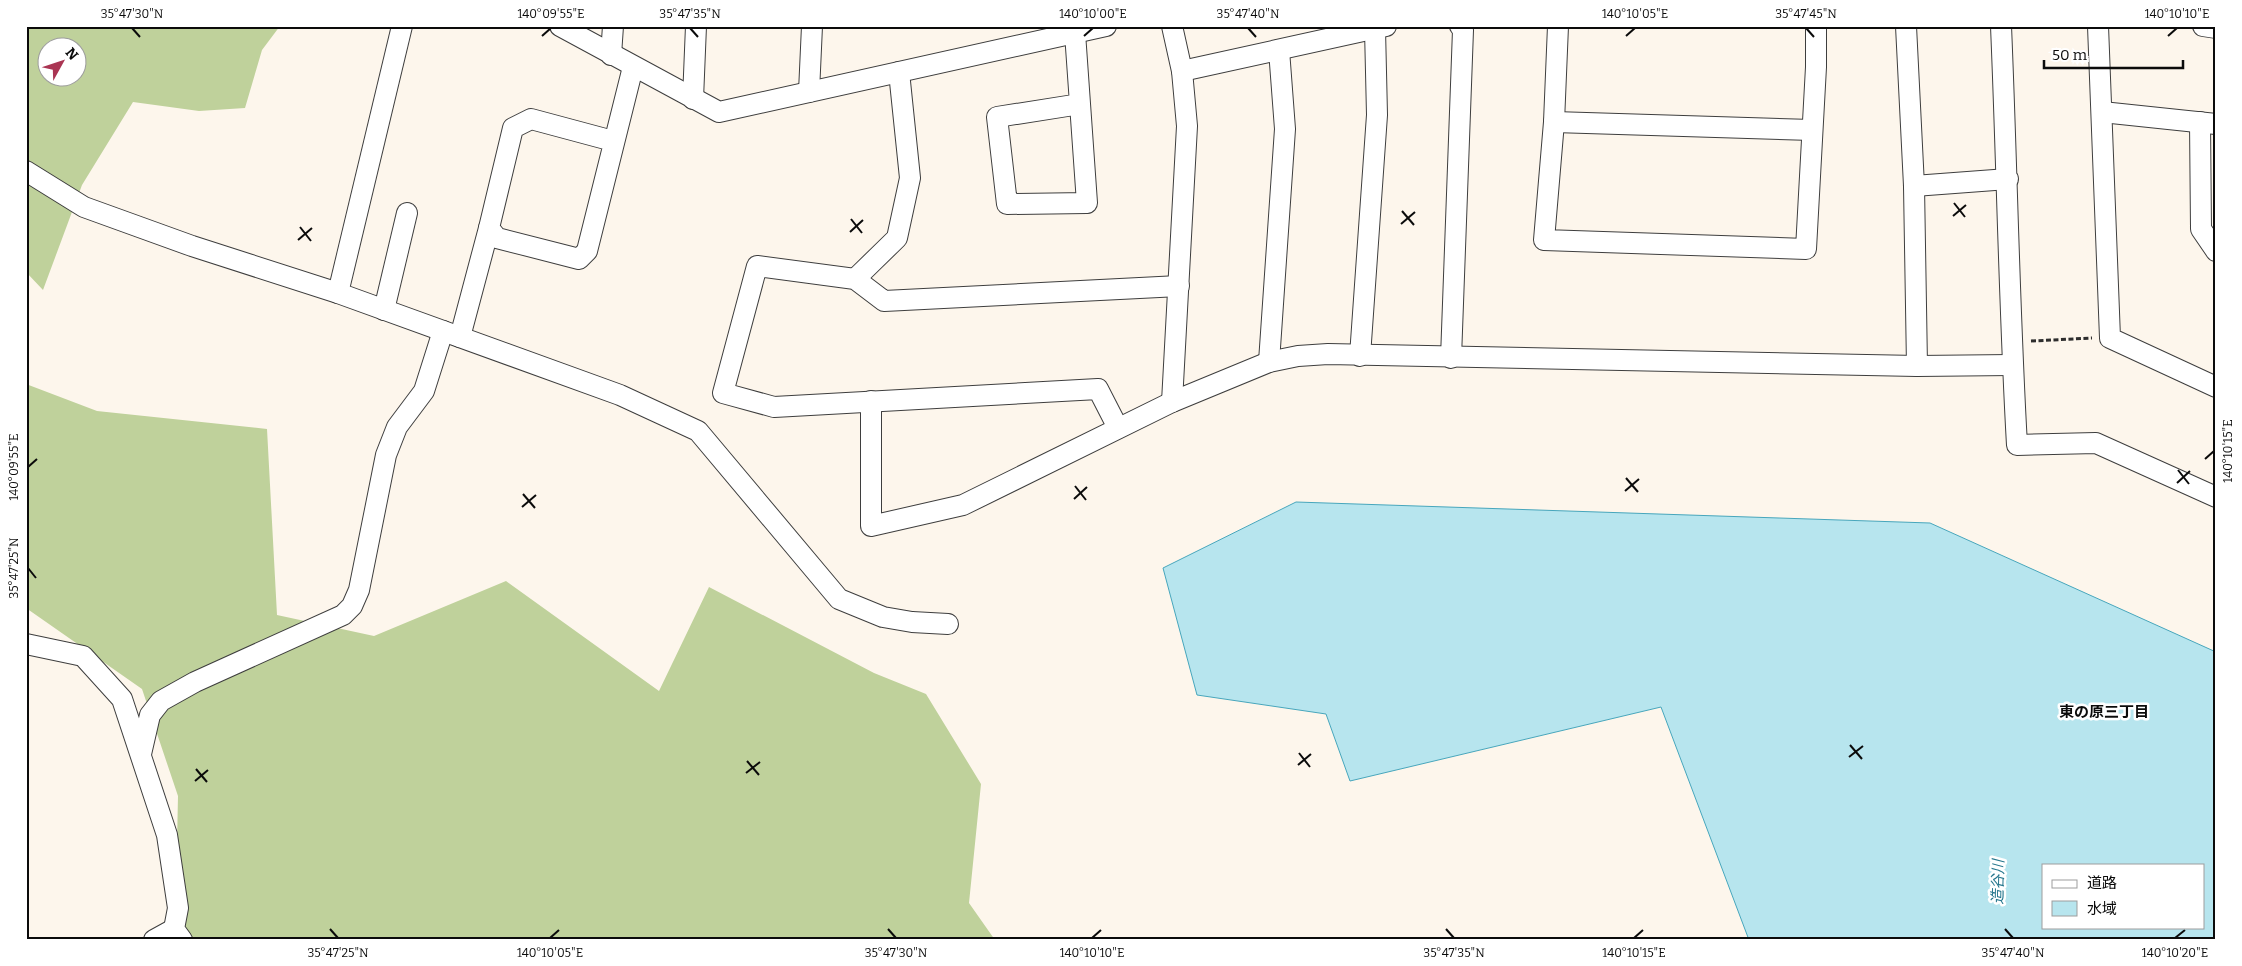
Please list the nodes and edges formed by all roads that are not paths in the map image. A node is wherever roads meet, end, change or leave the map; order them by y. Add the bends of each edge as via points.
1 (402, 26) edge
2 (560, 26) edge
3 (613, 26) edge
4 (696, 26) edge
5 (812, 26) edge
6 (1106, 26) edge
7 (1172, 26) edge
8 (1460, 26) edge
9 (1558, 26) edge
10 (1816, 26) edge
11 (1906, 26) edge
12 (2002, 26) edge
13 (2098, 26) edge
14 (2203, 26) edge
15 (1381, 28) edge
16 (2216, 28) edge
17 (1066, 32) edge
18 (1279, 50) junction
19 (611, 55) junction
20 (633, 67) junction
21 (1182, 71) junction
22 (899, 72) junction
23 (809, 92) junction
24 (693, 99) junction
25 (1080, 104) junction
26 (2102, 112) junction
27 (1554, 122) junction
28 (2208, 123) edge
29 (1812, 130) junction
30 (614, 141) junction
31 (26, 171) edge
32 (2008, 180) junction
33 (1914, 186) junction
34 (407, 213) dead end
35 (489, 228) junction
36 (2216, 251) edge
37 (855, 279) junction
38 (1179, 286) junction
39 (338, 293) junction
40 (384, 310) junction
41 (452, 334) junction
42 (1360, 356) junction
43 (1451, 358) junction
44 (1269, 362) junction
45 (2012, 365) junction
46 (1917, 366) junction
47 (2216, 387) edge
48 (870, 402) junction
49 (1172, 402) junction
50 (1118, 428) junction
51 (2216, 497) edge
52 (948, 624) dead end
53 (26, 644) edge
54 (141, 754) junction
55 (178, 934) edge
56 (154, 940) edge

1 - 39 street
2 - 19 street
3 - 19 street
4 - 24 street
5 - 23 street
6 - 17 street
7 - 21 street
8 - 43 street via 1463,30
9 - 27 street
10 - 29 street
11 - 33 street
12 - 32 street
13 - 26 street
14 - 16 street
15 - 18 street
15 - 42 street
17 - 22 street
17 - 25 street
18 - 21 street
18 - 44 street via 1285,129
19 - 20 street
20 - 24 street
20 - 30 street
21 - 38 street via 1187,126
22 - 23 street
22 - 37 street via 910,178 901,221 897,238
23 - 24 street via 719,112
25 - 25 street via 1087,204 1007,204 997,118
26 - 28 street
26 - 47 street via 2110,338
27 - 29 street
27 - 29 street via 1544,240 1796,249 1806,249
28 - 36 street via 2201,229
30 - 35 street via 531,119 513,128
30 - 35 street via 587,251 579,259 497,238
31 - 39 street via 84,207
32 - 33 street
32 - 45 street
33 - 46 street
34 - 40 street
35 - 41 street
37 - 38 street via 884,301
37 - 48 street via 757,266 723,392 774,407
38 - 49 street
39 - 40 street
40 - 41 street
41 - 52 street via 620,395 698,431 839,599 883,617
41 - 54 street via 424,391 397,427 386,455 359,590 352,606 343,615 161,701 150,716
42 - 43 street
42 - 44 street via 1308,355
43 - 46 street
44 - 49 street
45 - 46 street
45 - 51 street via 2017,445 2096,443
48 - 50 street via 1098,389
48 - 50 street via 871,526 962,505
49 - 50 street
53 - 54 street via 83,656 122,699
54 - 55 street via 167,835 178,908
55 - 56 street

